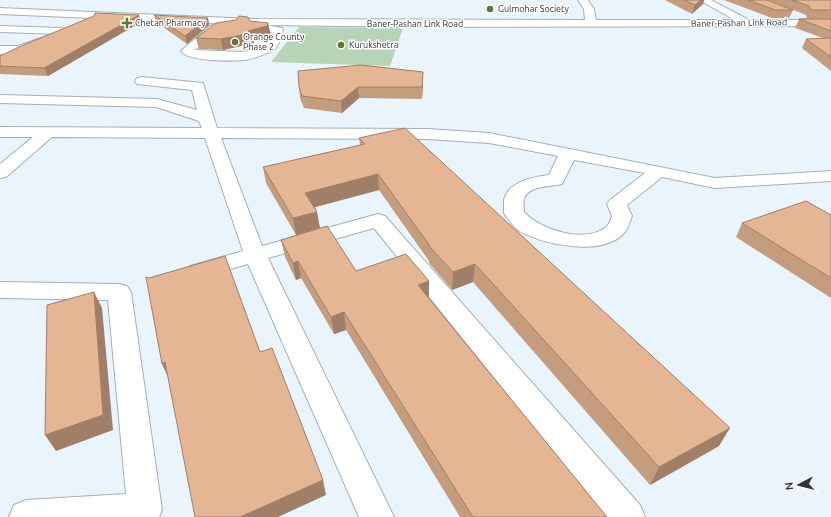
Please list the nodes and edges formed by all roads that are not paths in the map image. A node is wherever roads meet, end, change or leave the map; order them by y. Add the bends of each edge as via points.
1 (583, 0) edge
2 (704, 0) edge
3 (47, 4) dead end
4 (0, 11) edge
5 (33, 12) junction
6 (790, 14) dead end
7 (100, 15) junction
8 (744, 21) junction
9 (806, 21) junction
10 (831, 23) edge
11 (251, 24) junction
12 (592, 24) junction
13 (69, 28) junction
14 (0, 29) edge
15 (0, 50) edge
16 (142, 81) dead end
17 (0, 99) edge
18 (208, 126) junction
19 (0, 132) edge
20 (48, 132) junction
21 (568, 153) junction
22 (659, 171) junction
23 (0, 173) edge
24 (831, 176) edge
25 (255, 255) junction
26 (176, 278) edge
27 (0, 290) edge
28 (26, 517) edge
29 (377, 517) edge
30 (628, 517) edge

1 - 12 street via 589,9
2 - 8 street
3 - 5 street
4 - 5 street, Baner-Pashan Link Road
5 - 7 street, Baner-Pashan Link Road
6 - 9 street
7 - 11 street, Baner-Pashan Link Road
7 - 13 street
8 - 9 street, Baner-Pashan Link Road
8 - 12 street, Baner-Pashan Link Road
9 - 10 street, Baner-Pashan Link Road
11 - 11 street via 278,30 270,48 245,56 196,55 187,51 214,28
11 - 12 street, Baner-Pashan Link Road
13 - 14 street
13 - 15 street via 20,50
16 - 18 street via 198,86
17 - 18 street via 157,103
18 - 20 street
18 - 21 street via 489,138
18 - 25 street
19 - 20 street
20 - 23 street
21 - 22 street
21 - 22 street via 556,180 526,187 516,194 512,203 514,213 523,224 557,238 583,240 611,234 620,225 622,215 618,204
22 - 24 street via 715,183
25 - 26 street
25 - 29 street
25 - 30 street via 378,220
27 - 28 street via 119,292 145,510

